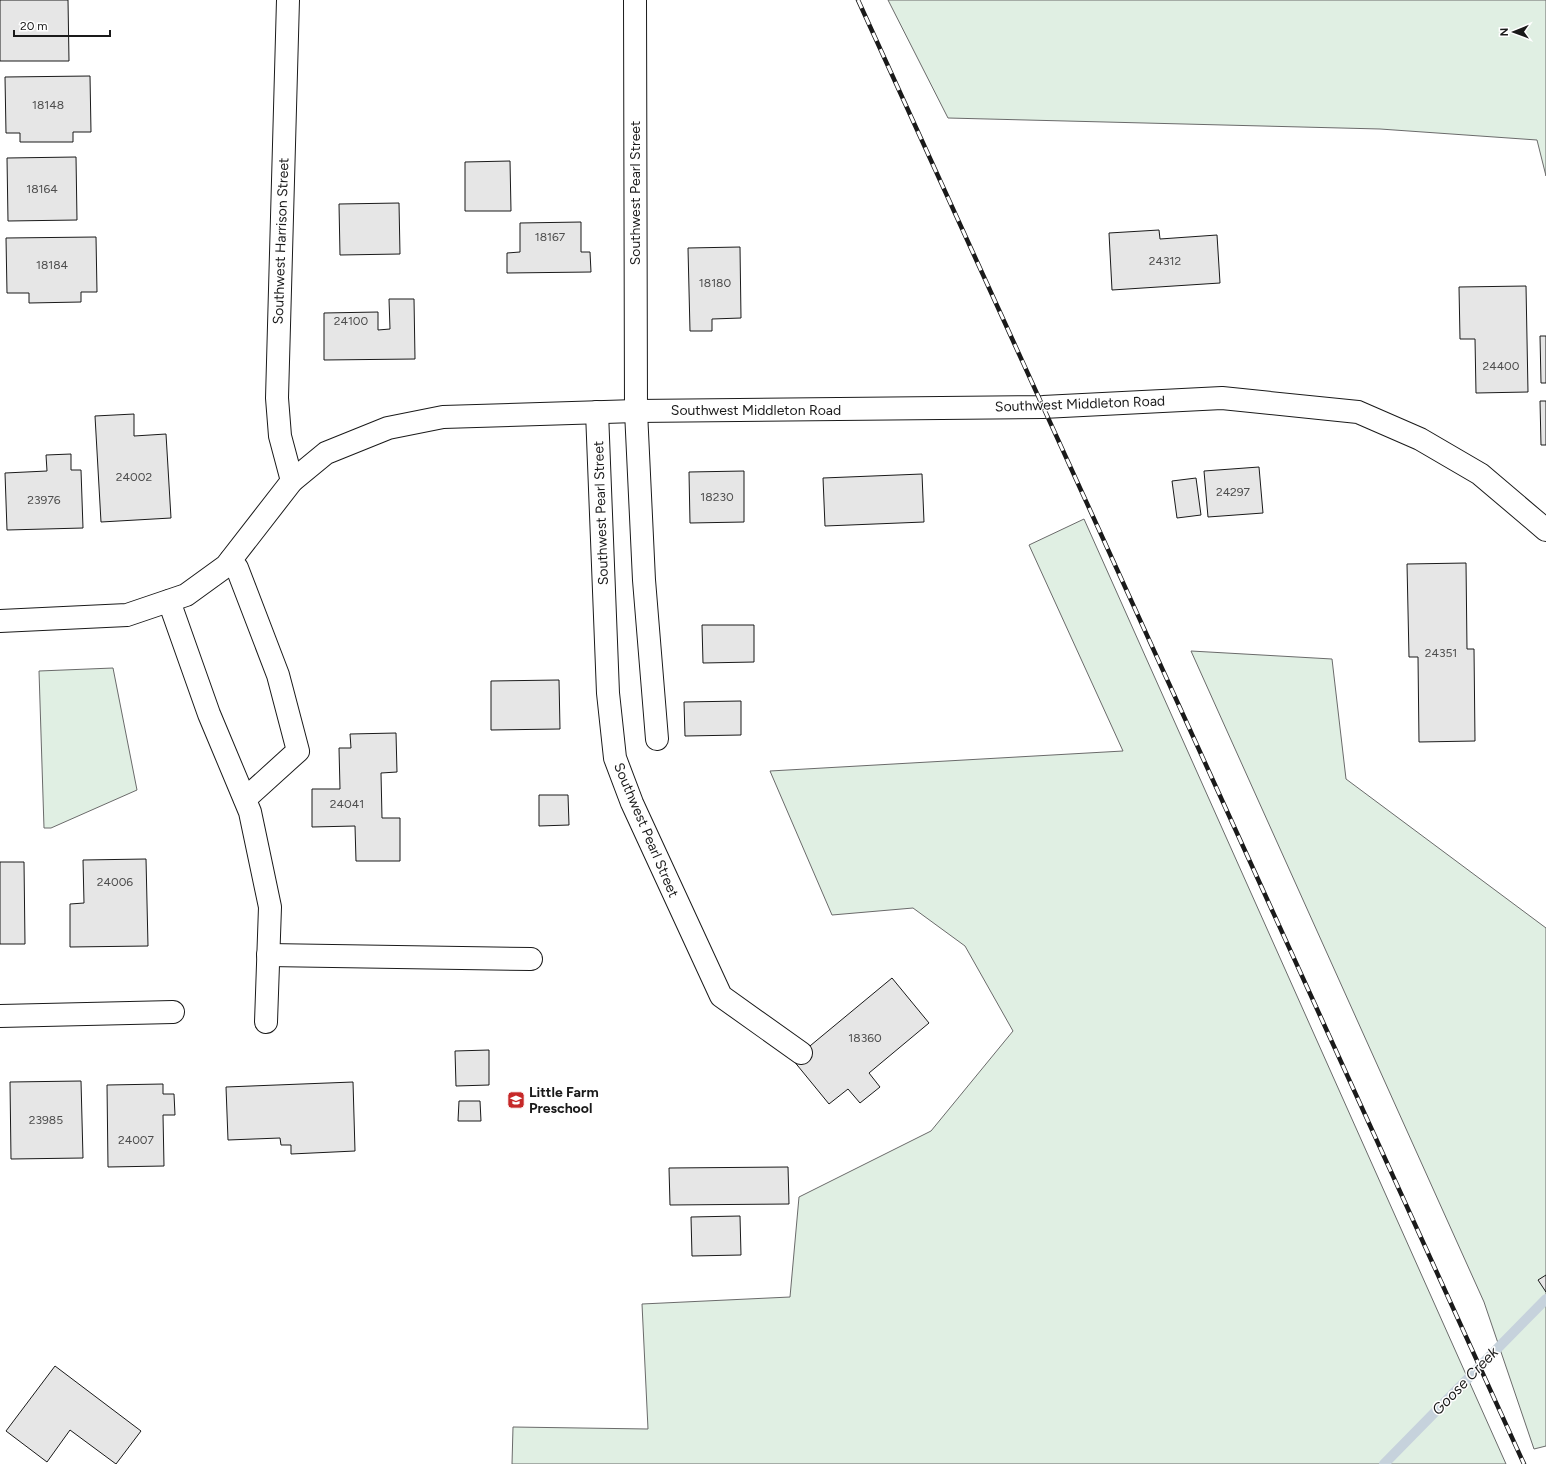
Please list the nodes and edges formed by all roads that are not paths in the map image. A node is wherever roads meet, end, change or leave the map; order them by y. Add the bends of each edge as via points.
1 (288, 0) edge
2 (635, 0) edge
3 (636, 410) junction
4 (597, 412) junction
5 (292, 481) junction
6 (1546, 530) edge
7 (231, 560) junction
8 (169, 601) junction
9 (0, 621) edge
10 (657, 739) dead end
11 (245, 799) junction
12 (268, 955) junction
13 (531, 959) dead end
14 (173, 1012) dead end
15 (0, 1016) edge
16 (266, 1022) dead end
17 (801, 1053) dead end

1 - 5 street, Southwest Harrison Street via 277,398 280,436
2 - 3 street, Southwest Pearl Street
3 - 4 street, Southwest Middleton Road
3 - 6 street, Southwest Middleton Road via 1024,407 1222,398 1358,412 1420,439 1480,474
3 - 10 street, Southwest Pearl Street via 644,580
4 - 5 street, Southwest Middleton Road via 443,417 388,428 326,453
4 - 17 street, Southwest Pearl Street via 608,693 615,758 632,803 721,996
5 - 7 street, Southwest Middleton Road
7 - 8 street, Southwest Middleton Road via 186,595
7 - 11 street via 278,675 298,752
8 - 9 street, Southwest Middleton Road via 128,615
8 - 11 street via 209,714
11 - 12 street via 270,907
12 - 13 street
12 - 16 street
14 - 15 street

